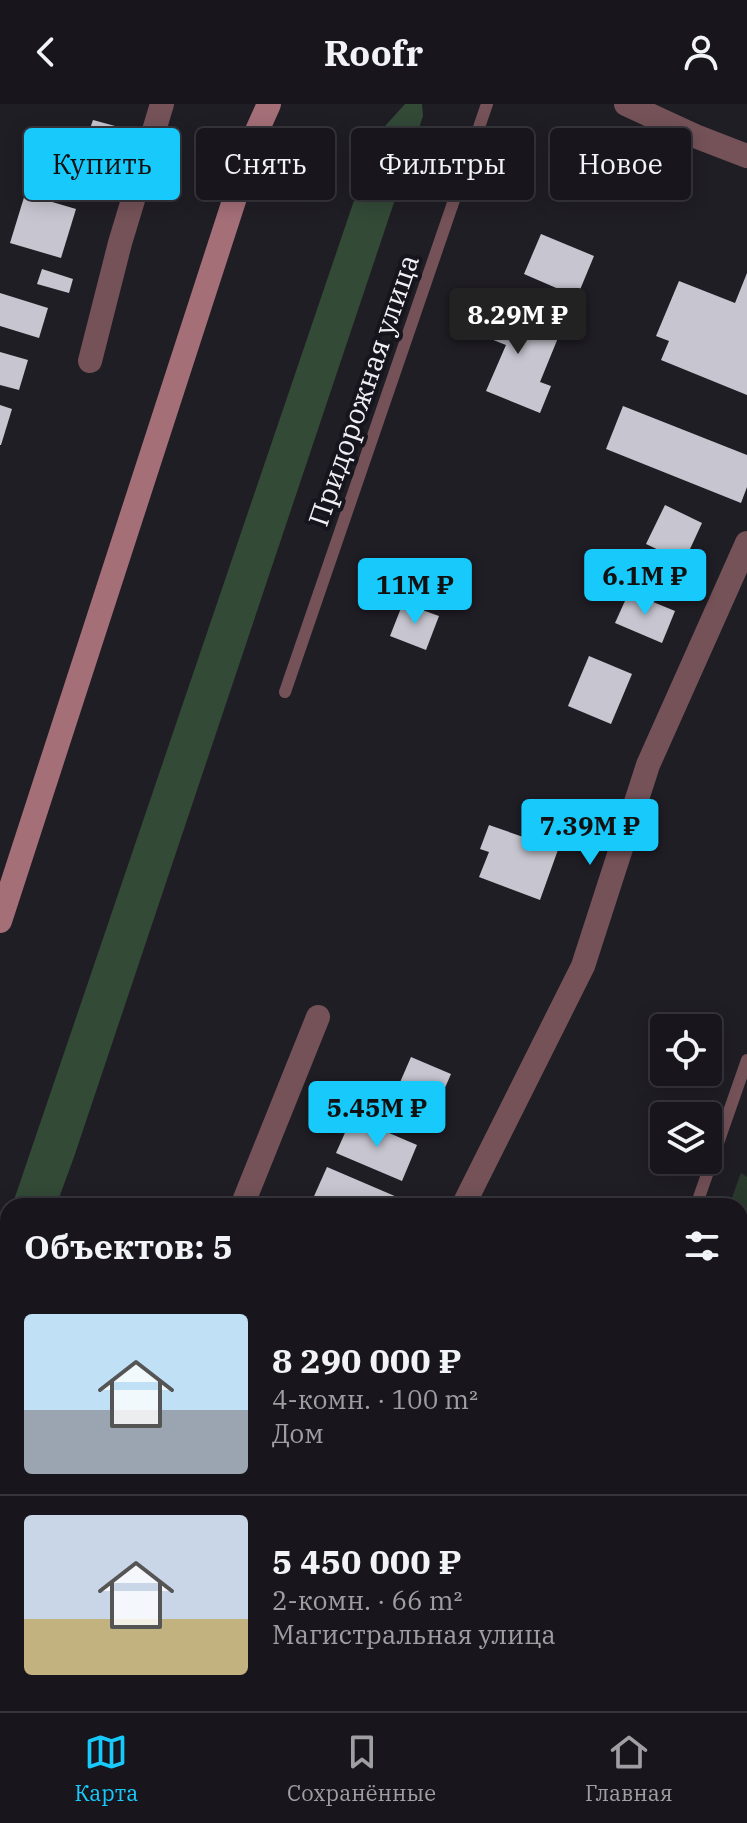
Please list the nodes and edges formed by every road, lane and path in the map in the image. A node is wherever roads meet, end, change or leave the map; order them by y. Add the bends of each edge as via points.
1 (162, 104) edge
2 (269, 104) edge
3 (487, 104) edge
4 (626, 104) edge
5 (747, 156) edge
6 (90, 361) dead end
7 (747, 543) edge
8 (285, 692) dead end
9 (0, 921) edge
10 (318, 1017) dead end
11 (747, 1060) edge
12 (245, 1198) edge
13 (467, 1198) edge
14 (699, 1198) edge

1 - 6 street
2 - 9 main road
3 - 8 lane, Придорожная улица
4 - 5 street
7 - 13 street via 648,765 583,966
10 - 12 street
11 - 14 lane

